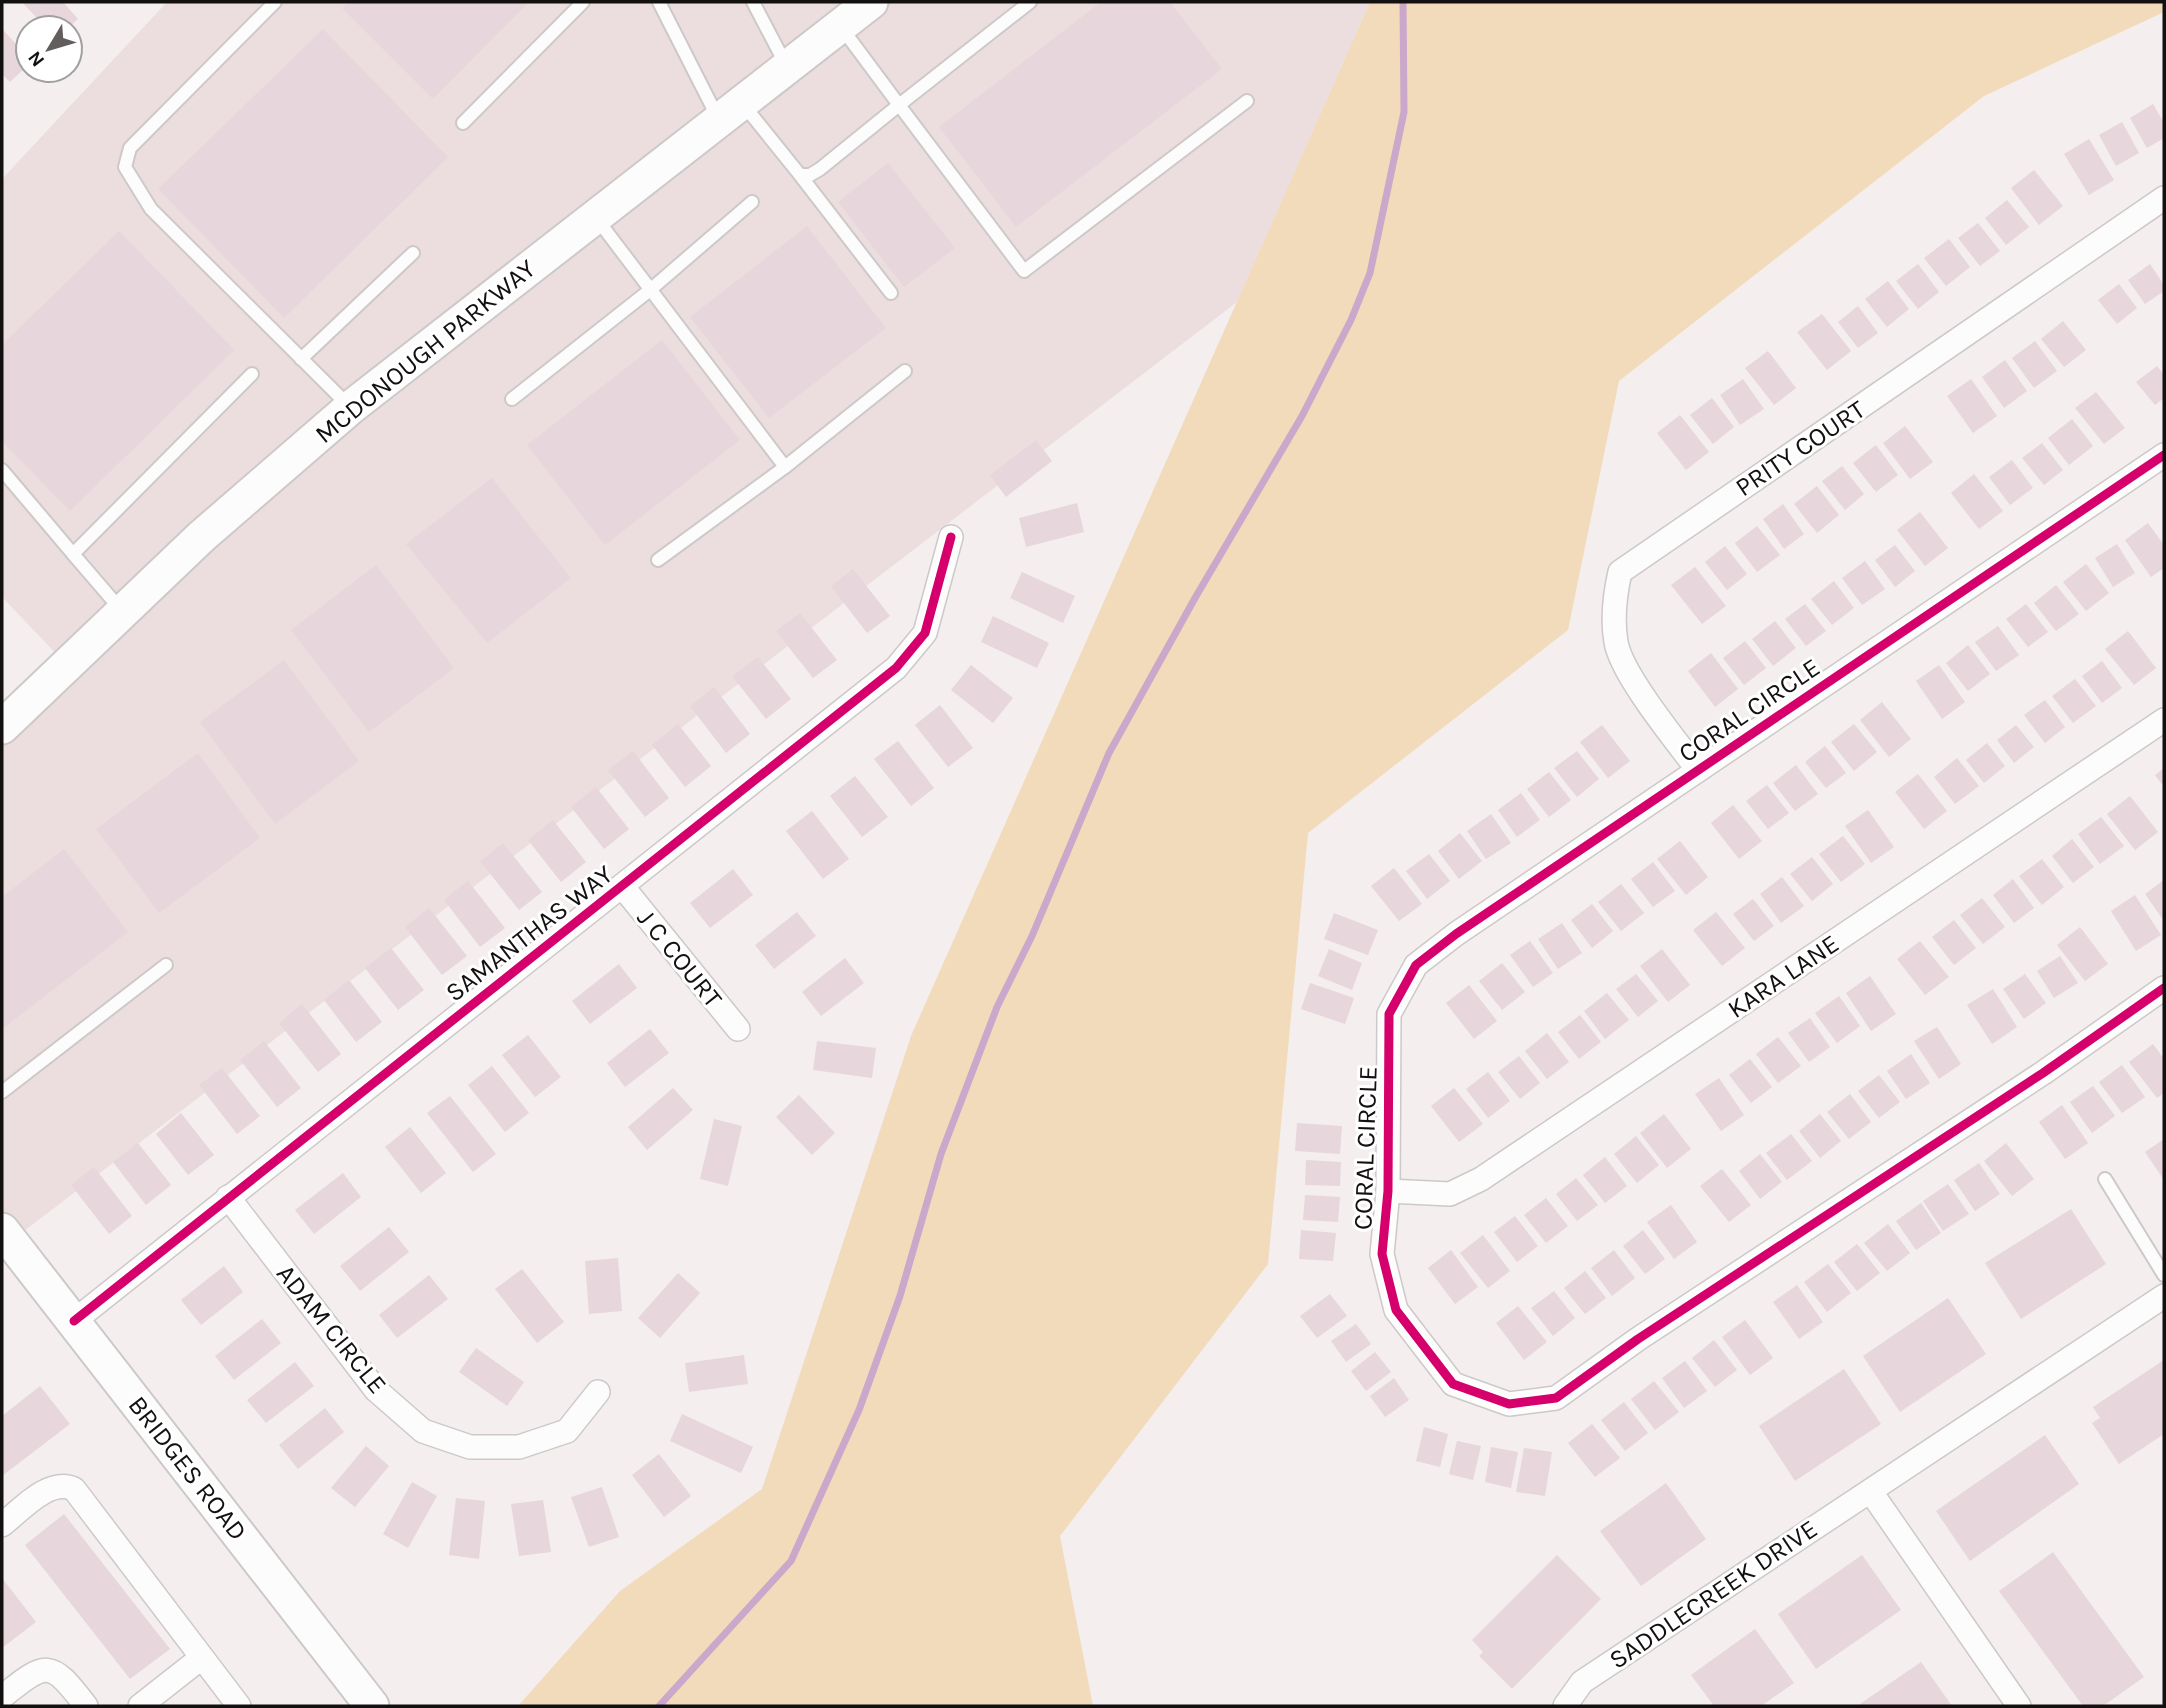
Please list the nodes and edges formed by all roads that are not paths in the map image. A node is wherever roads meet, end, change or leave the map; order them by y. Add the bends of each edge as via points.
1 (275, 2) edge
2 (583, 2) edge
3 (659, 2) edge
4 (753, 2) edge
5 (872, 2) edge
6 (1030, 2) edge
7 (841, 27) junction
8 (788, 68) junction
9 (1247, 101) dead end
10 (900, 105) junction
11 (731, 112) junction
12 (463, 123) dead end
13 (800, 175) junction
14 (2164, 198) edge
15 (752, 202) dead end
16 (594, 216) junction
17 (413, 253) dead end
18 (649, 290) junction
19 (891, 293) dead end
20 (301, 359) junction
21 (905, 371) dead end
22 (252, 374) dead end
23 (512, 399) dead end
24 (350, 408) junction
25 (2164, 455) edge
26 (785, 467) junction
27 (2, 470) edge
28 (951, 537) dead end
29 (73, 554) junction
30 (658, 560) dead end
31 (122, 611) junction
32 (2164, 720) edge
33 (2, 727) edge
34 (1698, 770) junction
35 (622, 886) junction
36 (166, 965) dead end
37 (2164, 988) edge
38 (738, 1030) dead end
39 (2, 1092) edge
40 (2105, 1179) dead end
41 (1388, 1191) junction
42 (228, 1197) junction
43 (2, 1230) edge
44 (2164, 1275) edge
45 (2164, 1296) edge
46 (74, 1321) junction
47 (598, 1392) dead end
48 (1871, 1492) junction
49 (2, 1525) edge
50 (201, 1658) junction
51 (2, 1697) edge
52 (86, 1706) edge
53 (140, 1706) edge
54 (239, 1706) edge
55 (372, 1706) edge
56 (1565, 1706) edge
57 (2019, 1706) edge

1 - 20 lane via 130,148 125,167 150,209
2 - 12 lane
3 - 11 lane
4 - 8 lane
5 - 7 street, MCDONOUGH PARKWAY
6 - 10 lane
7 - 8 street, MCDONOUGH PARKWAY
7 - 10 lane
8 - 11 street, MCDONOUGH PARKWAY
9 - 10 lane via 1024,271
10 - 13 lane via 820,169
11 - 13 lane
11 - 16 street, MCDONOUGH PARKWAY
13 - 19 lane
14 - 34 street, PRITY COURT via 1620,572 1615,596 1616,645 1645,700
15 - 18 lane
16 - 18 lane
16 - 24 street, MCDONOUGH PARKWAY
17 - 20 lane
18 - 23 lane
18 - 26 lane
20 - 24 lane
21 - 26 lane
22 - 29 lane
24 - 31 street, MCDONOUGH PARKWAY
25 - 34 street, CORAL CIRCLE
26 - 30 lane
27 - 29 lane
28 - 35 street, SAMANTHAS WAY via 925,634 896,668
29 - 31 lane
31 - 33 street, MCDONOUGH PARKWAY
32 - 41 street, KARA LANE via 1481,1179 1450,1194
34 - 41 street, CORAL CIRCLE via 1416,965 1389,1014
35 - 38 street, J C COURT
35 - 42 street, SAMANTHAS WAY
36 - 39 lane
37 - 41 street, CORAL CIRCLE via 1556,1398 1509,1404 1453,1384 1396,1310 1382,1254
40 - 44 lane
42 - 46 street, SAMANTHAS WAY
42 - 47 street, ADAM CIRCLE via 376,1390 423,1431 470,1447 519,1447 567,1431
43 - 46 street, BRIDGES ROAD
45 - 48 street, SADDLECREEK DRIVE
46 - 55 street, BRIDGES ROAD
48 - 56 street, SADDLECREEK DRIVE via 1582,1682
48 - 57 street
49 - 50 street via 51,1489 74,1489
50 - 53 street
50 - 54 street
51 - 52 street via 44,1669 63,1677

